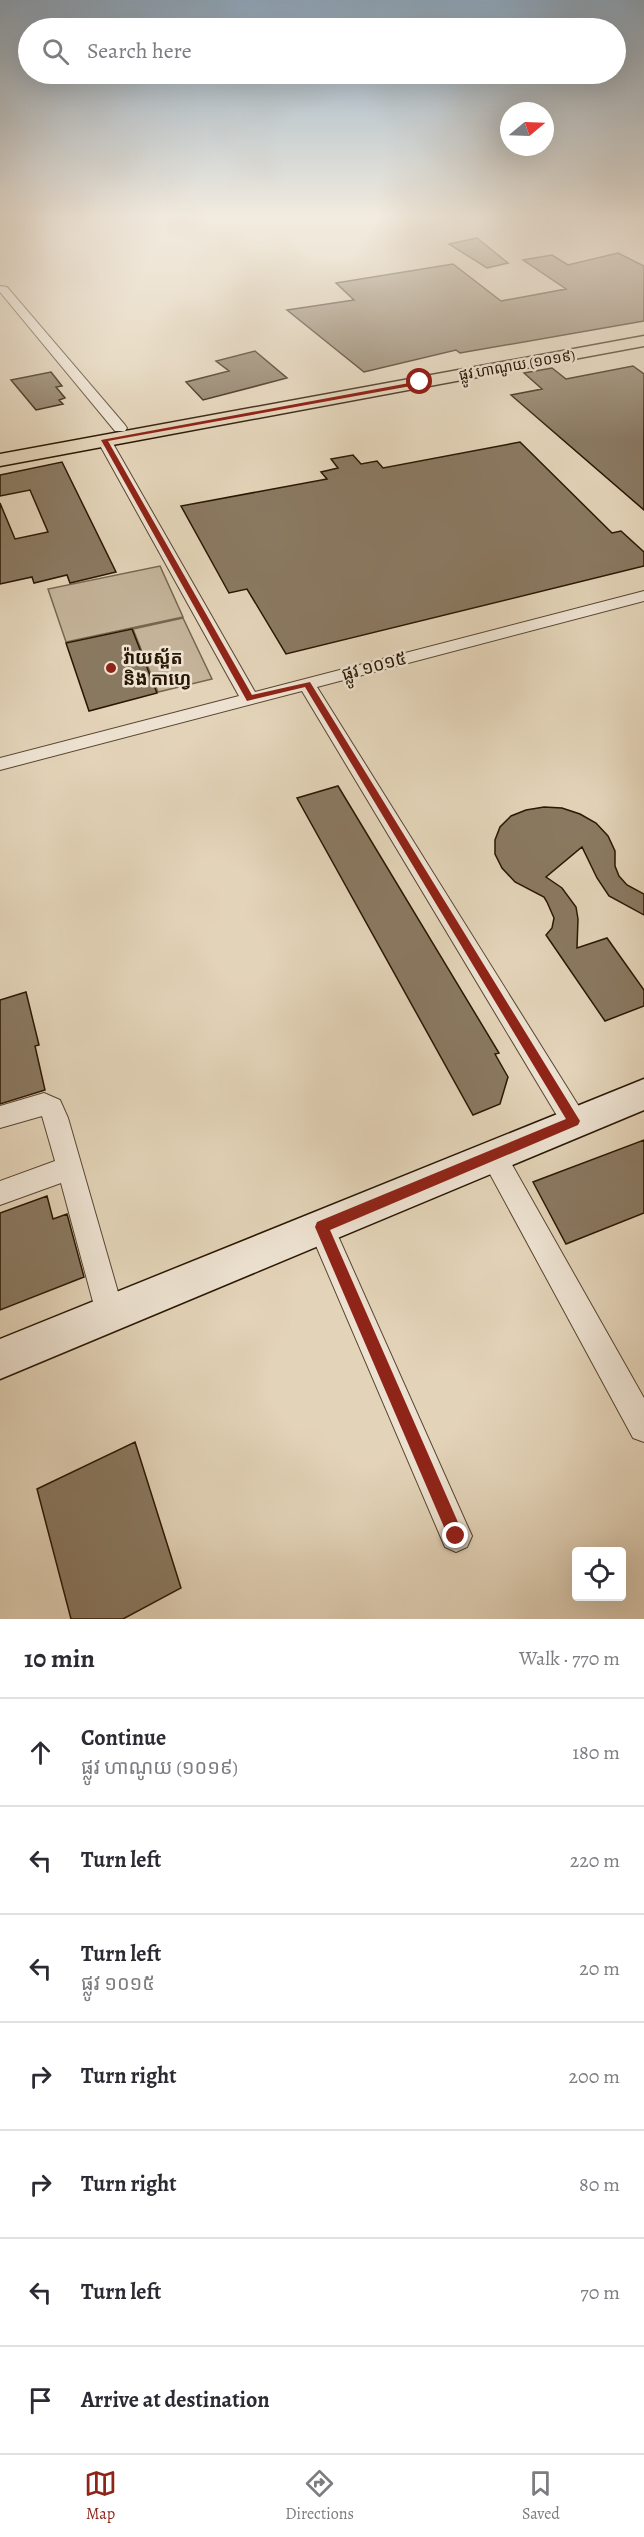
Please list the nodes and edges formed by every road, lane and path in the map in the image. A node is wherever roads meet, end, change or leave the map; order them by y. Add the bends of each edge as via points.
1 (3, 290) dead end
2 (6, 302) edge
3 (644, 332) edge
4 (644, 341) edge
5 (112, 434) junction
6 (0, 450) edge
7 (0, 460) edge
8 (644, 596) edge
9 (307, 684) junction
10 (250, 699) junction
11 (0, 764) edge
12 (644, 1094) edge
13 (0, 1117) edge
14 (574, 1121) junction
15 (493, 1155) junction
16 (68, 1169) junction
17 (0, 1193) edge
18 (321, 1227) junction
19 (110, 1313) junction
20 (0, 1359) edge
21 (644, 1427) edge
22 (456, 1536) dead end

1 - 2 street
2 - 5 street
3 - 5 main road, ផ្លូវ ហាណូយ (១០១៩)
4 - 5 main road, ផ្លូវ ហាណូយ (១០១៩)
5 - 6 main road, ផ្លូវ ហាណូយ (១០១៩)
5 - 7 main road, ផ្លូវ ហាណូយ (១០១៩)
5 - 10 street
8 - 9 street, ផ្លូវ ១០១៥
9 - 10 street, ផ្លូវ ១០១៥
9 - 14 street
10 - 11 street, ផ្លូវ ១០១៥
12 - 14 street
13 - 16 street via 44,1104 51,1108
14 - 15 street
15 - 18 street
15 - 21 street
16 - 17 street
16 - 19 street
18 - 19 street
18 - 22 street
19 - 20 street

